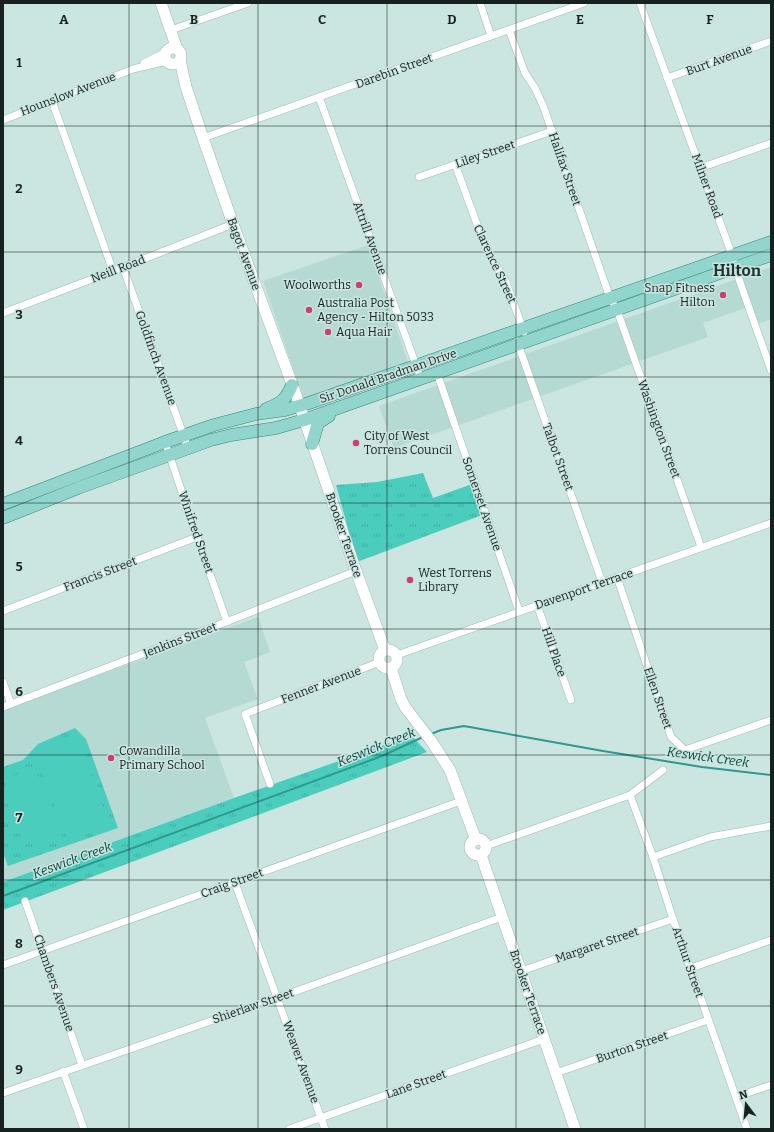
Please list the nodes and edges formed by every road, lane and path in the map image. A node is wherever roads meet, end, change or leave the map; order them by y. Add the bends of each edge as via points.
1 (161, 3) edge
2 (248, 3) edge
3 (480, 3) edge
4 (584, 3) edge
5 (640, 3) edge
6 (509, 30) junction
7 (491, 36) junction
8 (771, 41) edge
9 (172, 50) junction
10 (667, 78) junction
11 (320, 97) junction
12 (52, 101) junction
13 (3, 120) edge
14 (552, 131) junction
15 (203, 138) junction
16 (771, 143) edge
17 (455, 164) junction
18 (700, 168) junction
19 (419, 177) dead end
20 (233, 224) junction
21 (771, 242) edge
22 (732, 255) junction
23 (771, 255) edge
24 (123, 268) junction
25 (735, 268) junction
26 (113, 271) junction
27 (610, 298) junction
28 (617, 310) junction
29 (3, 313) edge
30 (518, 331) junction
31 (523, 343) junction
32 (416, 366) junction
33 (771, 370) edge
34 (437, 373) junction
35 (420, 380) junction
36 (292, 385) junction
37 (300, 406) junction
38 (343, 406) junction
39 (256, 414) junction
40 (304, 420) junction
41 (184, 435) junction
42 (165, 442) junction
43 (312, 444) junction
44 (188, 448) junction
45 (169, 455) junction
46 (3, 504) edge
47 (3, 518) edge
48 (771, 523) edge
49 (197, 537) junction
50 (701, 547) junction
51 (356, 571) junction
52 (617, 577) junction
53 (602, 582) junction
54 (537, 605) junction
55 (3, 610) edge
56 (519, 611) junction
57 (227, 622) junction
58 (385, 650) junction
59 (397, 655) junction
60 (380, 662) junction
61 (391, 668) junction
62 (3, 682) edge
63 (571, 700) dead end
64 (11, 704) junction
65 (3, 707) edge
66 (771, 720) edge
67 (663, 770) dead end
68 (270, 784) dead end
69 (630, 795) junction
70 (461, 801) junction
71 (771, 826) edge
72 (483, 850) junction
73 (653, 857) junction
74 (235, 882) junction
75 (25, 901) dead end
76 (502, 917) junction
77 (673, 919) junction
78 (771, 940) edge
79 (42, 951) junction
80 (3, 964) edge
81 (691, 968) junction
82 (521, 972) junction
83 (277, 998) junction
84 (708, 1020) junction
85 (544, 1038) junction
86 (82, 1065) junction
87 (63, 1071) junction
88 (556, 1073) junction
89 (771, 1085) edge
90 (3, 1093) edge
91 (736, 1097) junction
92 (322, 1118) junction
93 (84, 1129) edge
94 (289, 1129) edge
95 (326, 1129) edge
96 (575, 1129) edge
97 (747, 1129) edge

1 - 9 street, Bagot Avenue
2 - 9 street, Hounslow Avenue
3 - 7 street
4 - 6 street, Darebin Street
5 - 10 street, Milner Road
6 - 7 street, Darebin Street
6 - 14 street, Halifax Street via 525,73 535,88
7 - 11 street, Darebin Street
8 - 10 street, Burt Avenue
9 - 12 street, Hounslow Avenue via 133,69
9 - 15 street, Bagot Avenue
10 - 18 street, Milner Road
11 - 15 street, Darebin Street
11 - 32 street, Attrill Avenue
12 - 13 street, Hounslow Avenue
12 - 26 street
14 - 17 street, Liley Street
14 - 27 street, Halifax Street
15 - 20 street, Bagot Avenue
16 - 18 street
17 - 19 street, Liley Street
17 - 30 street, Clarence Street via 486,249 506,282
18 - 22 street, Milner Road
20 - 24 street, Neill Road
20 - 36 street, Bagot Avenue
21 - 22 main road, Sir Donald Bradman Drive
22 - 25 street, Milner Road
22 - 27 main road, Sir Donald Bradman Drive
23 - 25 main road, Sir Donald Bradman Drive
24 - 26 street, Neill Road
24 - 41 street, Goldfinch Avenue
25 - 28 main road, Sir Donald Bradman Drive
25 - 33 street, Milner Road
26 - 29 street, Neill Road
27 - 28 street, Halifax Street
27 - 30 main road, Sir Donald Bradman Drive
28 - 31 main road, Sir Donald Bradman Drive
28 - 50 street, Washington Street
30 - 31 street, Talbot Street
30 - 32 main road, Sir Donald Bradman Drive
31 - 34 main road, Sir Donald Bradman Drive
31 - 53 street, Talbot Street
32 - 35 street, Attrill Avenue
32 - 37 main road, Sir Donald Bradman Drive
34 - 35 main road, Sir Donald Bradman Drive
34 - 56 street, Somerset Avenue
35 - 38 main road, Sir Donald Bradman Drive
36 - 37 street, Bagot Avenue
36 - 39 main road via 284,400
37 - 39 main road, Sir Donald Bradman Drive
37 - 40 street, Bagot Avenue
38 - 40 main road, Sir Donald Bradman Drive
38 - 43 main road via 318,423
39 - 41 main road, Sir Donald Bradman Drive
40 - 43 street, Brooker Terrace
40 - 44 main road, Sir Donald Bradman Drive via 276,428 230,435
41 - 42 main road, Sir Donald Bradman Drive
41 - 44 street, Goldfinch Avenue
42 - 45 street, Winifred Street
42 - 46 main road, Sir Donald Bradman Drive
43 - 51 street, Brooker Terrace
44 - 45 main road, Sir Donald Bradman Drive
45 - 47 main road, Sir Donald Bradman Drive
45 - 49 street, Winifred Street
48 - 50 street, Davenport Terrace
49 - 55 street, Francis Street
49 - 57 street, Winifred Street
50 - 52 street, Davenport Terrace
51 - 57 street, Jenkins Street
51 - 58 street, Brooker Terrace
52 - 53 street, Davenport Terrace
52 - 66 street, Ellen Street via 671,737 685,750
53 - 54 street, Davenport Terrace
54 - 56 street, Davenport Terrace
54 - 63 street, Hill Place
56 - 59 street, Davenport Terrace
57 - 64 street, Jenkins Street
58 - 59 street via 392,650
58 - 60 street via 380,655
59 - 61 street via 397,663
60 - 61 street via 385,668
60 - 68 street, Fenner Avenue via 245,714
61 - 70 street via 405,707 450,770
62 - 64 street
64 - 65 street, Jenkins Street
67 - 69 street
69 - 72 street
69 - 73 street, Arthur Street
70 - 72 street via 476,840 484,842
70 - 74 street, Craig Street
71 - 73 street via 710,837
72 - 76 street, Brooker Terrace
73 - 77 street, Arthur Street
74 - 79 street, Craig Street
74 - 83 street, Weaver Avenue
75 - 79 street, Chambers Avenue
76 - 82 street, Brooker Terrace
76 - 83 street, Shierlaw Street
77 - 81 street, Arthur Street
77 - 82 street, Margaret Street
78 - 81 street
79 - 80 street, Craig Street
79 - 86 street, Chambers Avenue
81 - 84 street, Arthur Street
82 - 85 street, Brooker Terrace
83 - 86 street, Shierlaw Street
83 - 92 street, Weaver Avenue
84 - 88 street, Burton Street
84 - 91 street, Arthur Street
85 - 88 street, Brooker Terrace
85 - 92 street, Lane Street
86 - 87 street, Shierlaw Street
87 - 90 street, Shierlaw Street
87 - 93 street
88 - 96 street, Brooker Terrace
89 - 91 street
91 - 97 street, Arthur Street
92 - 94 street, Lane Street
92 - 95 street, Weaver Avenue

